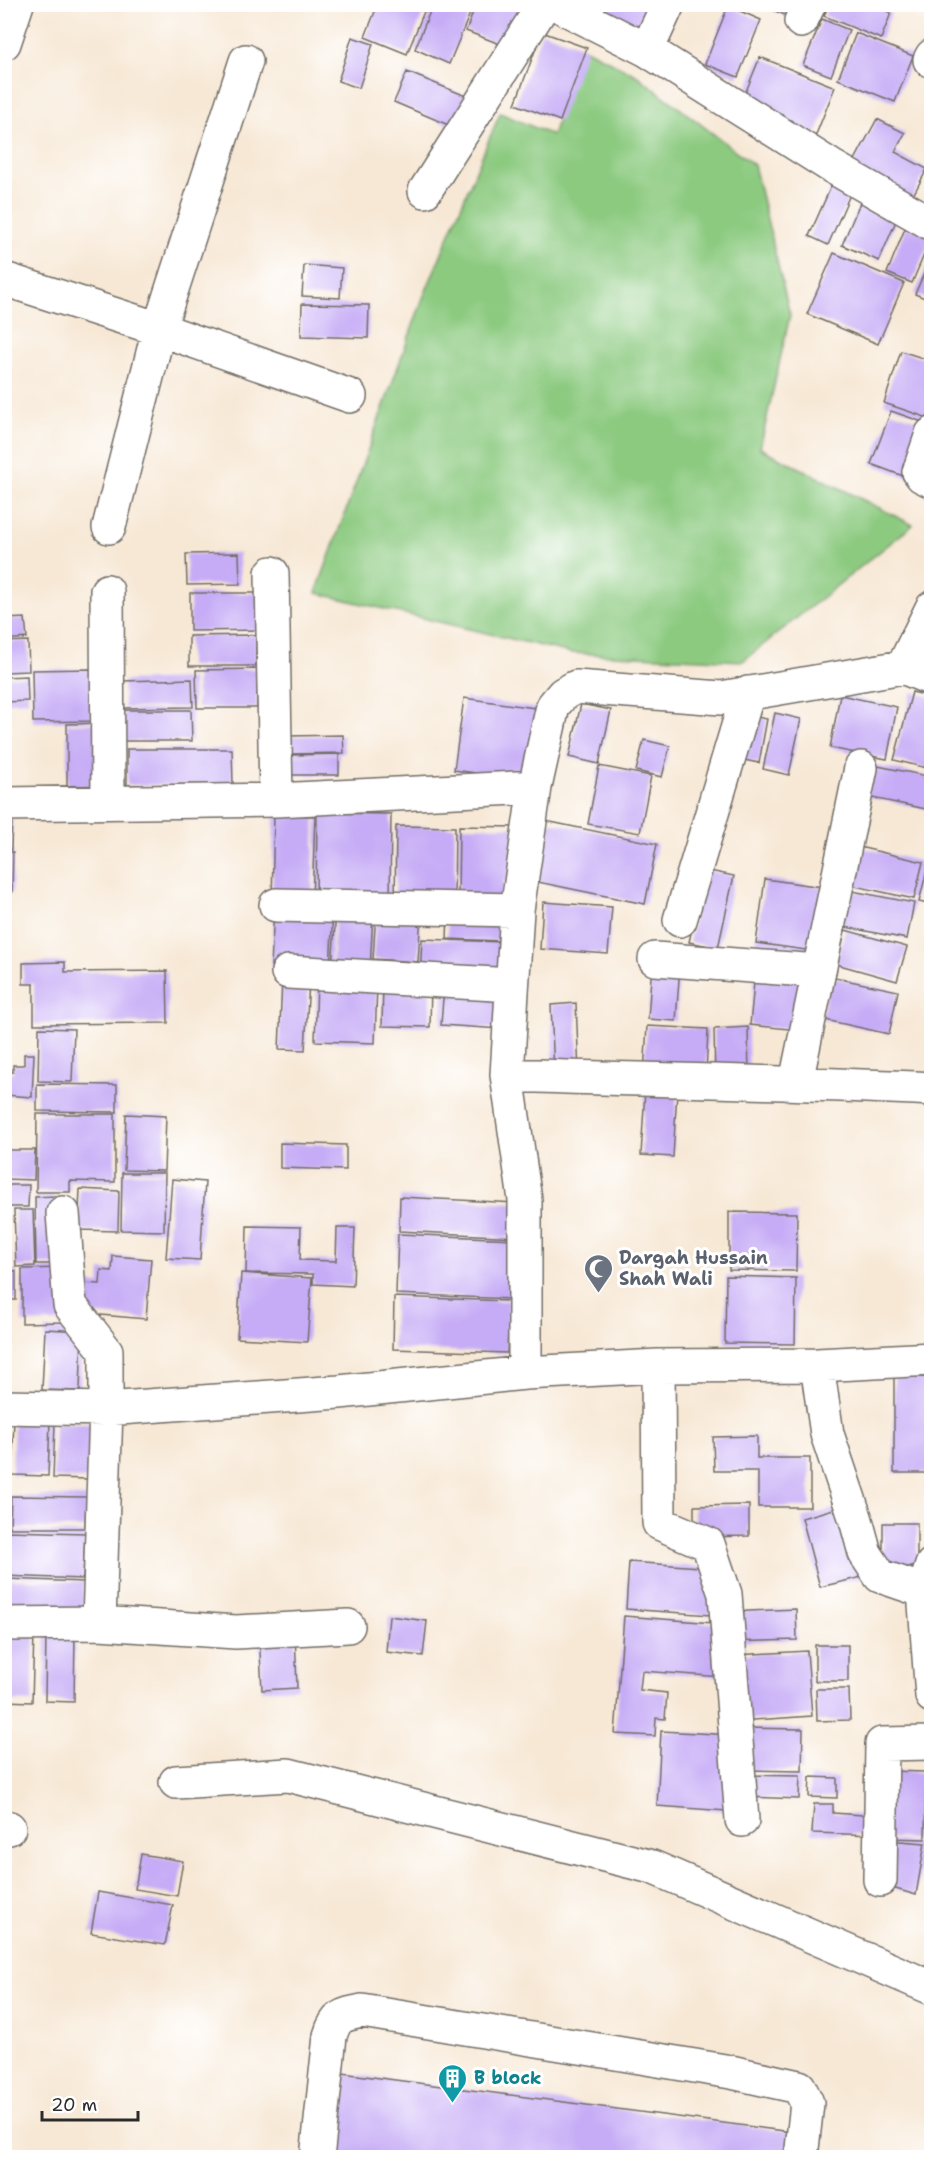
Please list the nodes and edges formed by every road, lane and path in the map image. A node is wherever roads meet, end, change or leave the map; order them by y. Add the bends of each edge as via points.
1 (17, 4) edge
2 (544, 4) edge
3 (556, 4) edge
4 (668, 4) edge
5 (4, 43) edge
6 (647, 50) junction
7 (246, 61) dead end
8 (426, 191) dead end
9 (932, 224) edge
10 (4, 279) edge
11 (159, 329) junction
12 (350, 396) dead end
13 (932, 434) edge
14 (932, 481) edge
15 (109, 527) dead end
16 (272, 573) dead end
17 (107, 591) dead end
18 (932, 608) edge
19 (917, 673) edge
20 (748, 693) junction
21 (861, 768) dead end
22 (535, 787) junction
23 (276, 800) junction
24 (108, 802) junction
25 (4, 804) edge
26 (276, 904) dead end
27 (517, 910) junction
28 (680, 920) dead end
29 (655, 959) dead end
30 (819, 970) junction
31 (288, 972) dead end
32 (512, 985) junction
33 (507, 1075) junction
34 (796, 1082) junction
35 (932, 1089) edge
36 (63, 1213) dead end
37 (932, 1359) edge
38 (817, 1365) junction
39 (658, 1366) junction
40 (525, 1373) junction
41 (4, 1407) edge
42 (106, 1409) junction
43 (928, 1578) edge
44 (99, 1623) junction
45 (4, 1624) edge
46 (348, 1626) dead end
47 (932, 1696) edge
48 (932, 1743) edge
49 (176, 1782) dead end
50 (742, 1820) dead end
51 (880, 1880) dead end
52 (932, 1988) edge
53 (317, 2157) edge
54 (801, 2157) edge

1 - 5 street
2 - 8 street
3 - 6 street
4 - 6 street
6 - 9 street via 831,166
7 - 11 street
10 - 11 street
11 - 12 street
11 - 15 street
13 - 14 street via 919,472
16 - 23 street
17 - 24 street
18 - 19 street
19 - 20 street
20 - 22 street via 721,698 576,687 553,705
20 - 28 street
21 - 30 street
22 - 23 street
22 - 27 street
23 - 24 street
24 - 25 street
26 - 27 street
27 - 32 street
29 - 30 street
30 - 34 street
31 - 32 street
32 - 33 street
33 - 34 street
33 - 40 street via 525,1200
34 - 35 street
36 - 42 street via 70,1305 106,1351
37 - 38 street
38 - 39 street
38 - 43 street via 827,1434 865,1553 880,1576
39 - 40 street
39 - 50 street via 659,1523 708,1544 725,1594
40 - 42 street via 371,1390
41 - 42 street
42 - 44 street
43 - 47 street
44 - 45 street
44 - 46 street via 236,1632
48 - 51 street via 882,1744
49 - 52 street via 288,1775 652,1867
53 - 54 street via 330,2036 343,2014 362,2011 732,2072 799,2087 807,2103

